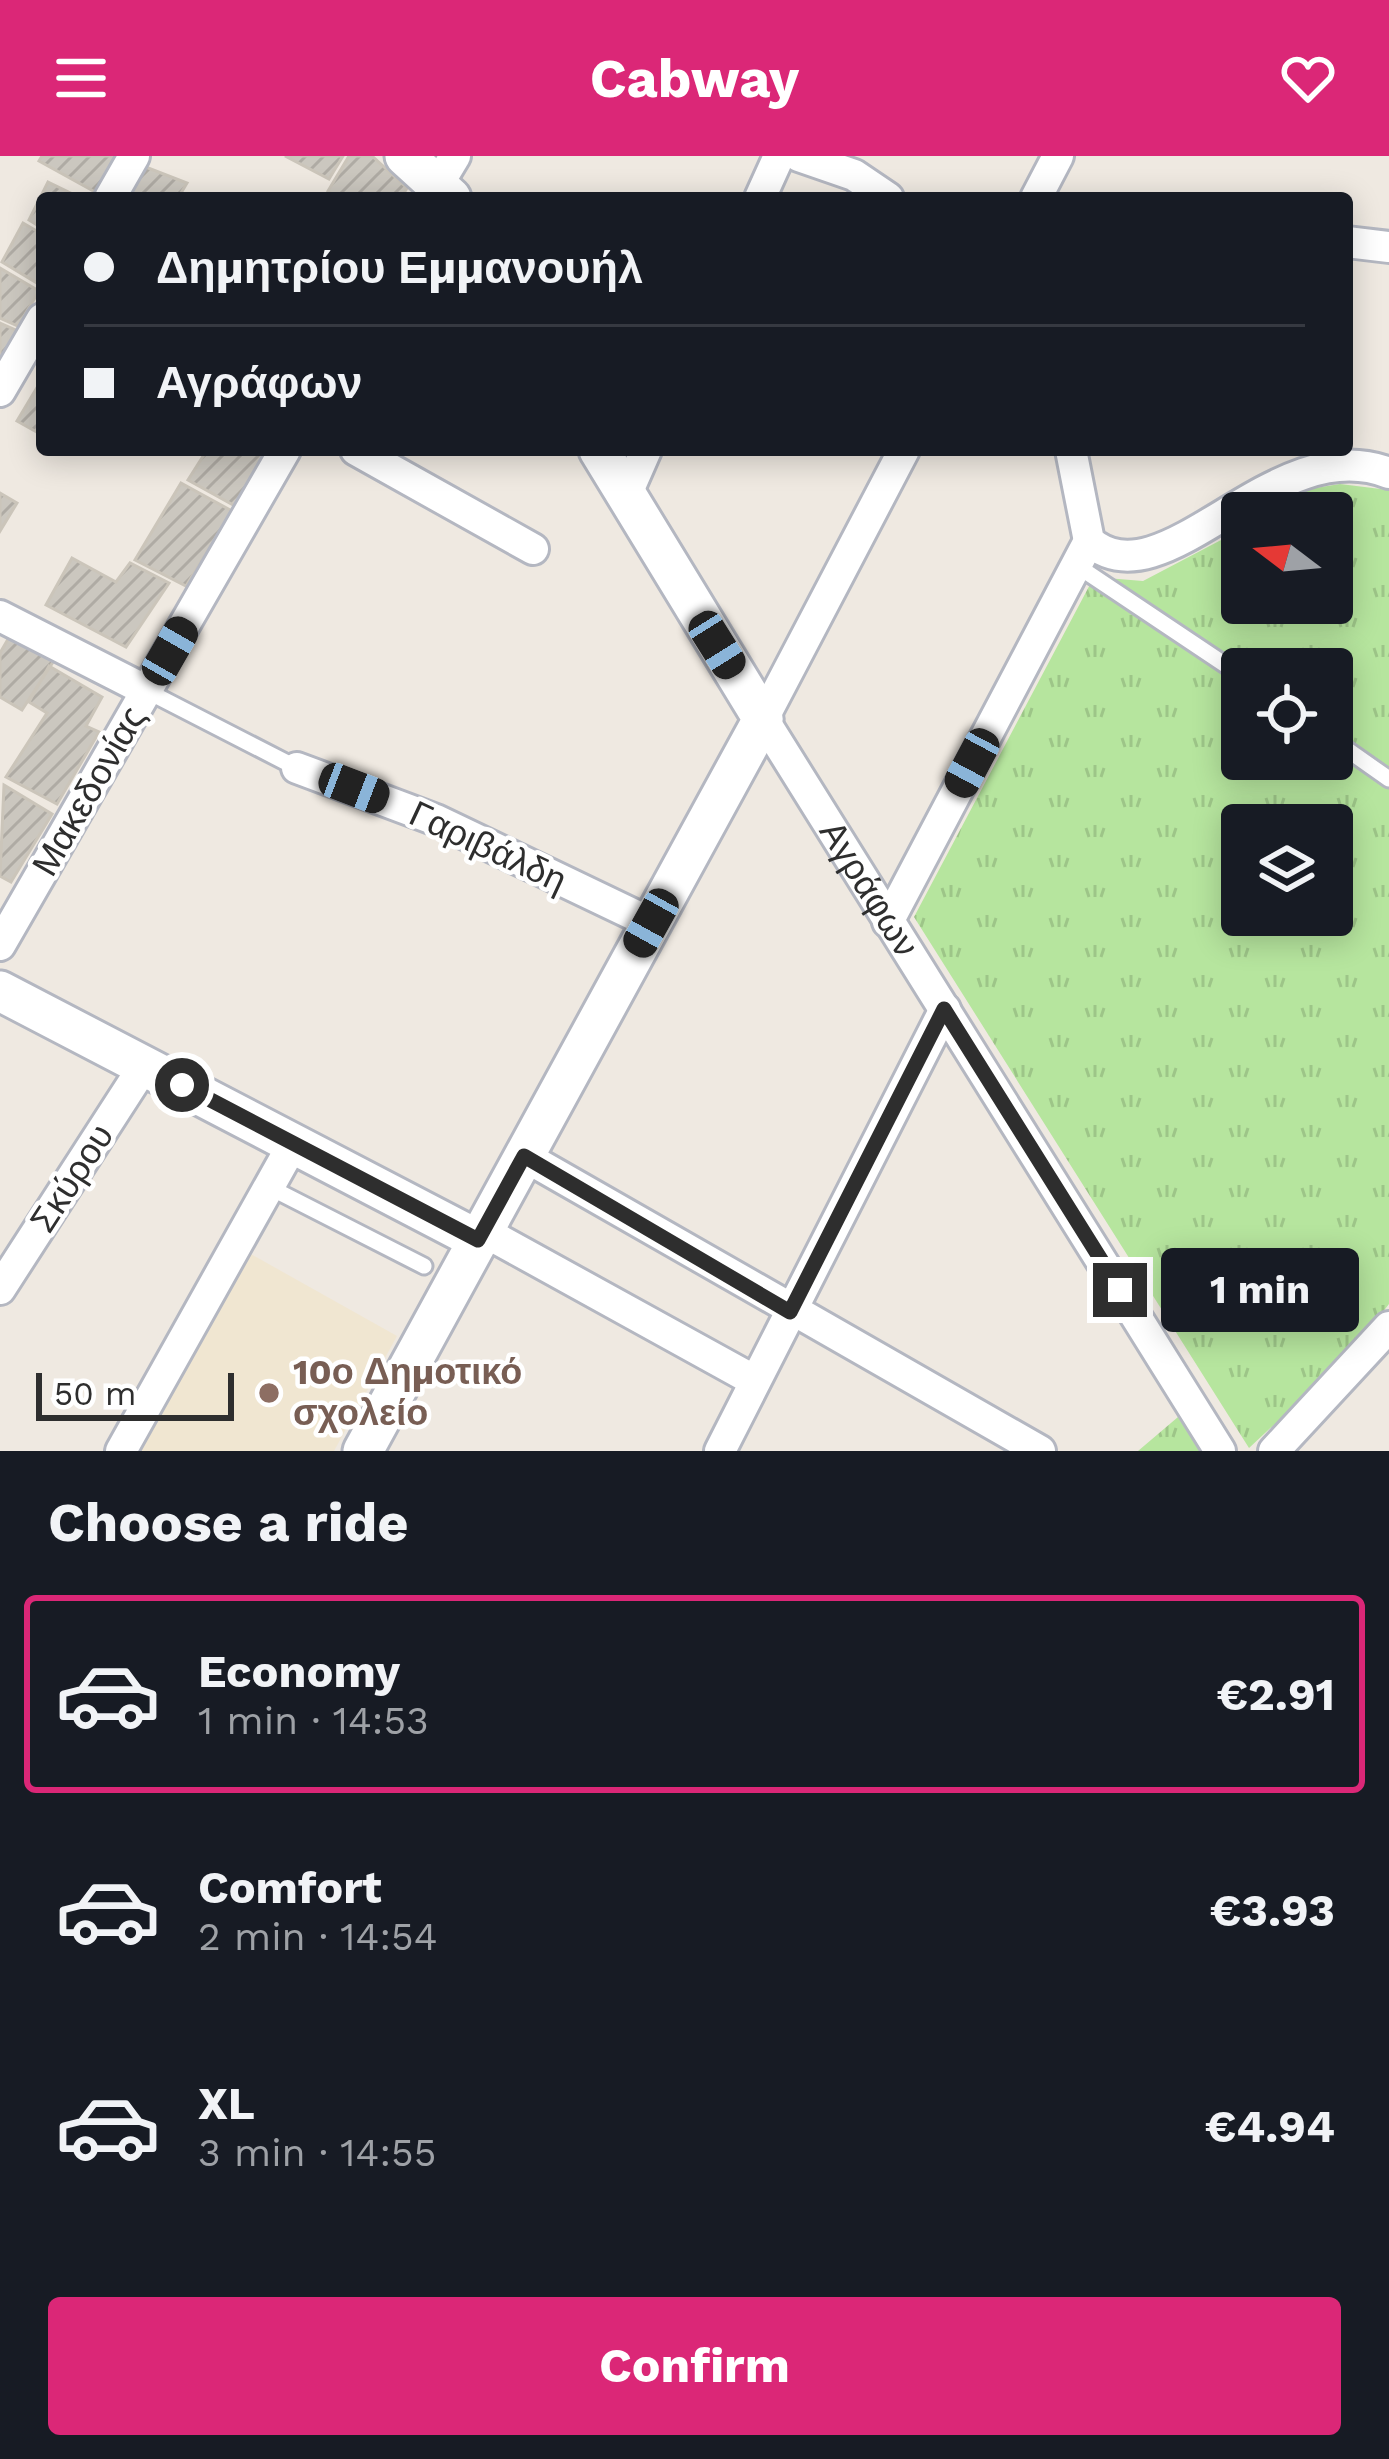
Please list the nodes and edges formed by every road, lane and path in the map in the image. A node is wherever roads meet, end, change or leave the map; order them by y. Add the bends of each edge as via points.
1 (134, 156) edge
2 (405, 156) edge
3 (1058, 156) edge
4 (781, 157) edge
5 (441, 184) edge
6 (113, 192) edge
7 (763, 192) edge
8 (879, 192) edge
9 (1039, 192) edge
10 (1353, 243) edge
11 (1389, 247) edge
12 (36, 329) edge
13 (0, 392) edge
14 (282, 456) edge
15 (367, 456) edge
16 (602, 456) edge
17 (643, 456) edge
18 (901, 456) edge
19 (1072, 456) edge
20 (1389, 472) edge
21 (625, 498) junction
22 (532, 549) dead end
23 (1083, 553) junction
24 (0, 616) edge
25 (1221, 660) edge
26 (147, 691) junction
27 (763, 719) junction
28 (1353, 753) edge
29 (297, 768) joint
30 (1389, 778) edge
31 (888, 922) junction
32 (651, 923) junction
33 (0, 945) edge
34 (0, 991) edge
35 (944, 1009) junction
36 (145, 1066) junction
37 (293, 1144) junction
38 (524, 1156) junction
39 (269, 1187) junction
40 (481, 1236) junction
41 (424, 1265) dead end
42 (0, 1289) edge
43 (790, 1312) junction
44 (1389, 1327) edge
45 (755, 1382) junction
46 (121, 1451) edge
47 (363, 1451) edge
48 (720, 1451) edge
49 (1040, 1451) edge
50 (1220, 1451) edge
51 (1274, 1451) edge

1 - 6 street
2 - 5 street
3 - 9 street
4 - 7 street
4 - 8 street via 854,175
10 - 11 street
12 - 13 street
14 - 26 street, Μακεδονίας
15 - 22 street
16 - 21 street, Αγράφων
17 - 21 street
18 - 27 street
19 - 23 street
20 - 23 street via 1356,464 1310,468 1150,555
21 - 27 street, Αγράφων
23 - 25 lane
23 - 31 street
24 - 26 street, Γαριβάλδη
26 - 29 lane, Γαριβάλδη
26 - 33 street, Μακεδονίας
27 - 31 street, Αγράφων
27 - 32 street
28 - 30 lane
29 - 32 street, Γαριβάλδη via 436,820
31 - 35 street, Αγράφων
32 - 38 street
34 - 36 street
35 - 43 street
35 - 50 street, Αγράφων
36 - 37 street
36 - 42 street, Σκύρου
37 - 39 street
37 - 40 street
38 - 40 street
38 - 43 street
39 - 41 lane
39 - 46 street
40 - 45 street
40 - 47 street
43 - 45 street
43 - 49 street
44 - 51 street
45 - 48 street

